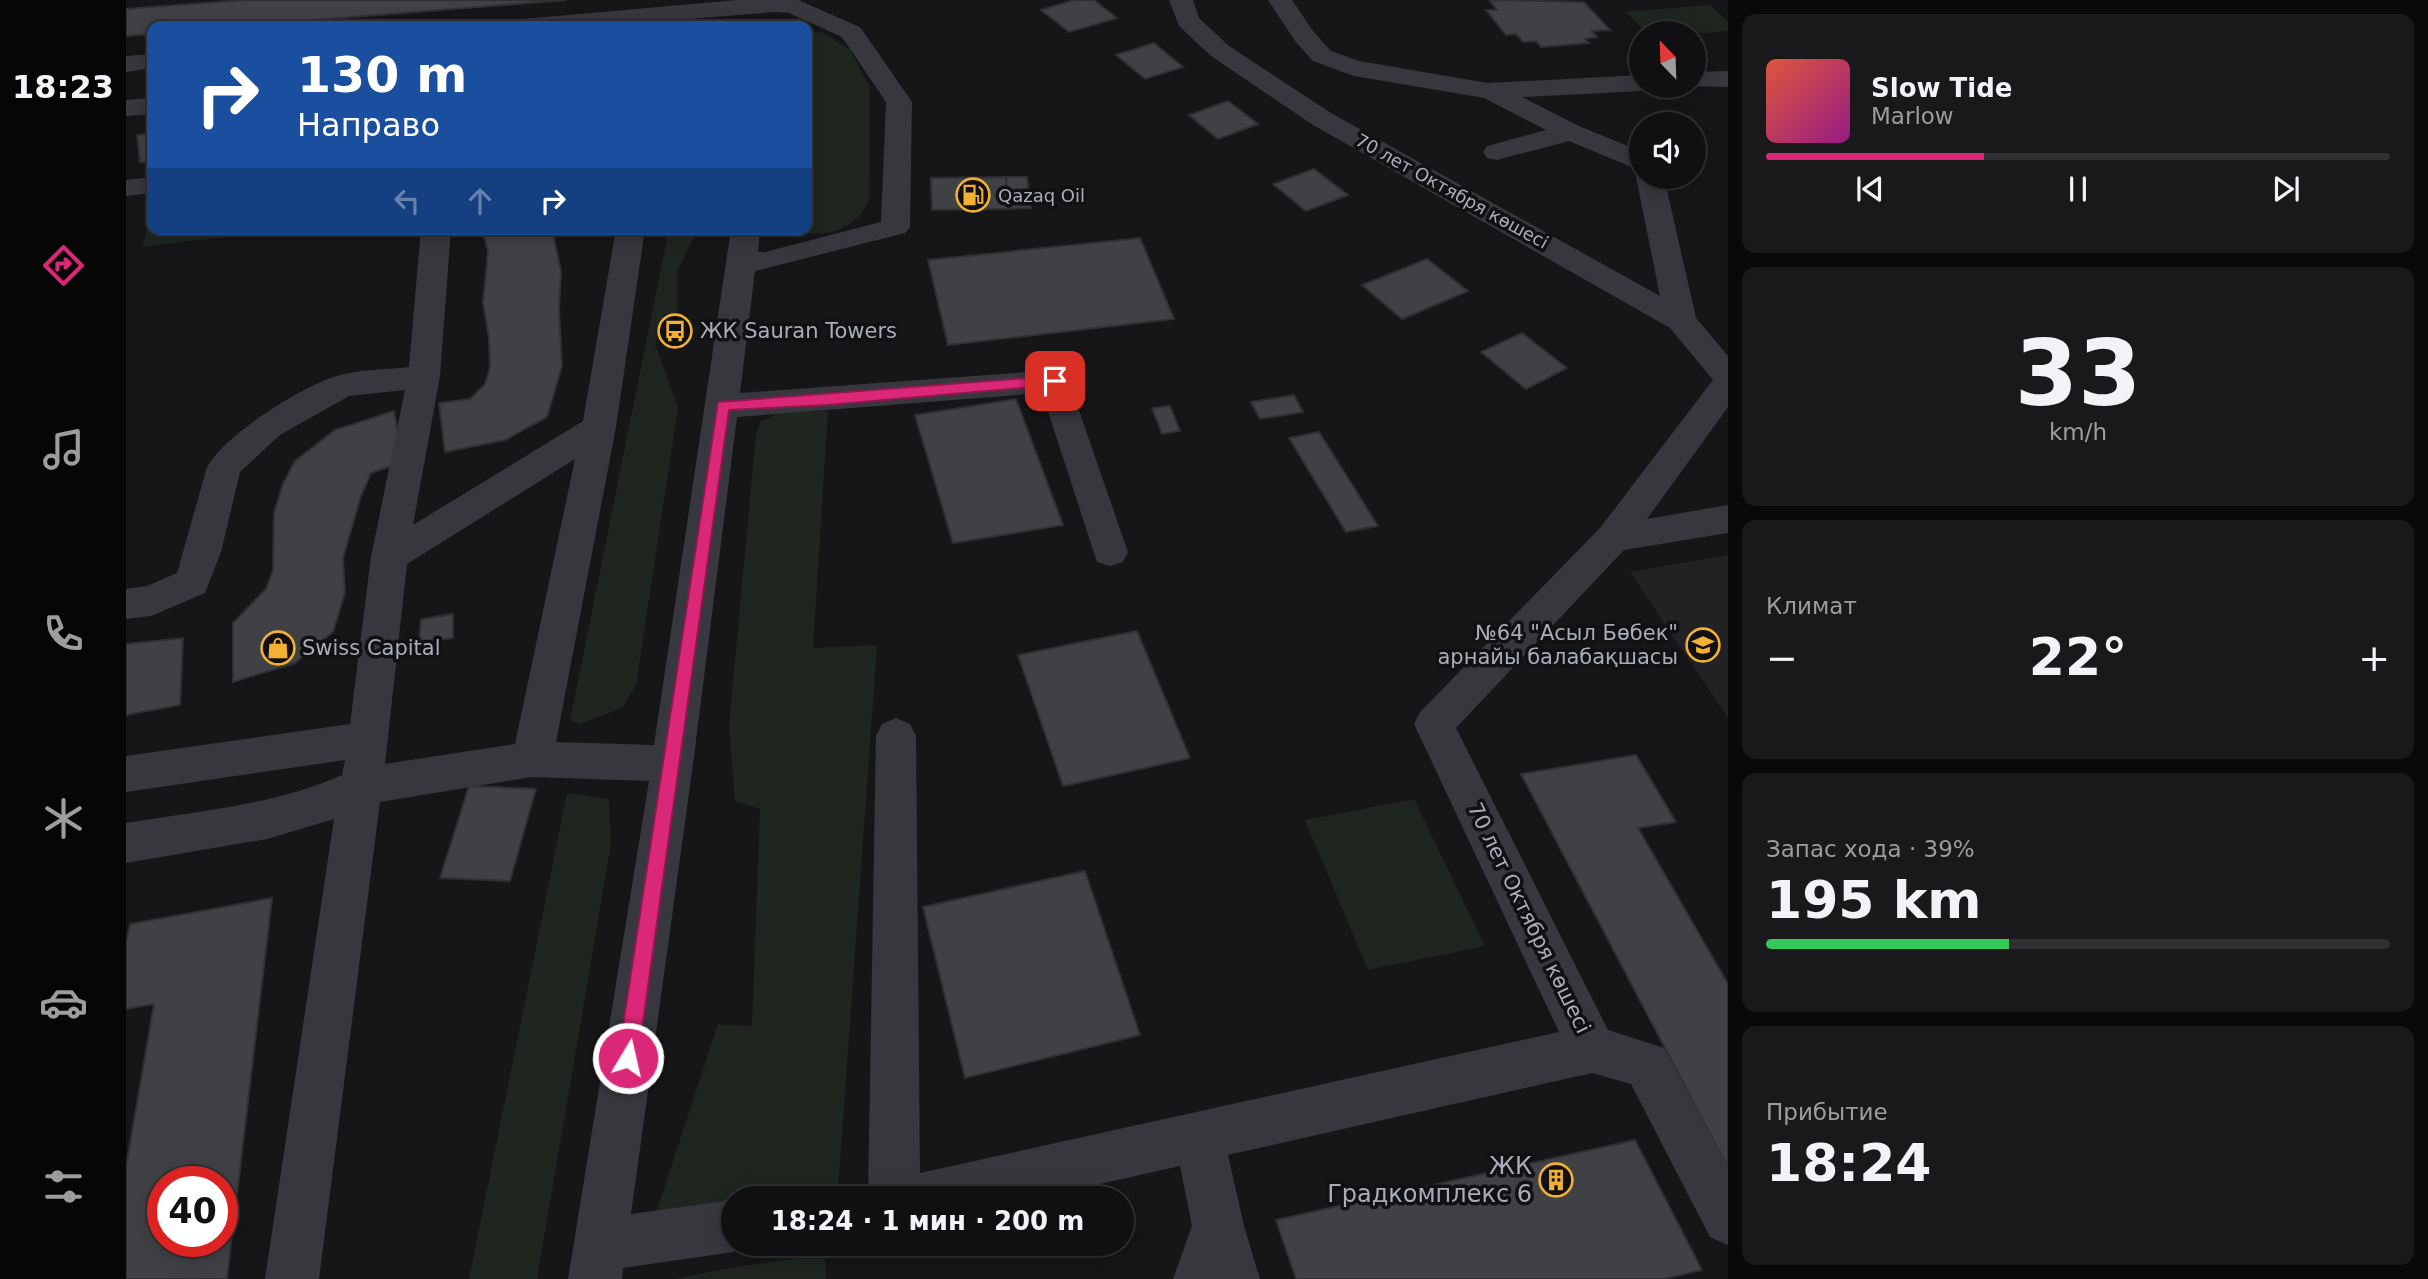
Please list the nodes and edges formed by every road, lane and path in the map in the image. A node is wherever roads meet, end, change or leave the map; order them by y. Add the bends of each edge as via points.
1 (1181, 0) edge
2 (1280, 0) edge
3 (775, 11) edge
4 (701, 18) edge
5 (636, 21) edge
6 (147, 62) edge
7 (126, 64) edge
8 (1728, 79) edge
9 (1706, 80) edge
10 (1629, 84) edge
11 (1488, 91) junction
12 (147, 106) edge
13 (126, 108) edge
14 (1570, 132) junction
15 (1497, 152) dead end
16 (1629, 156) edge
17 (147, 186) edge
18 (126, 188) edge
19 (1653, 189) edge
20 (436, 235) edge
21 (630, 235) edge
22 (744, 246) edge
23 (1681, 321) junction
24 (424, 376) junction
25 (1728, 377) edge
26 (1728, 383) edge
27 (722, 405) junction
28 (599, 427) junction
29 (1728, 519) edge
30 (1613, 538) junction
31 (1110, 552) dead end
32 (389, 556) junction
33 (126, 604) edge
34 (896, 736) dead end
35 (369, 739) junction
36 (532, 759) junction
37 (672, 764) junction
38 (126, 774) edge
39 (360, 787) junction
40 (126, 843) edge
41 (1592, 1049) junction
42 (1199, 1135) junction
43 (894, 1186) edge
44 (975, 1186) edge
45 (1728, 1219) edge
46 (1218, 1226) junction
47 (721, 1229) edge
48 (598, 1262) edge
49 (292, 1279) edge
50 (1200, 1279) edge
51 (1233, 1279) edge

1 - 23 street, 70 лет Октября көшесі via 1188,21 1220,51 1322,118
2 - 11 street via 1322,56 1354,68
3 - 4 street
3 - 22 street via 793,6 850,32 899,102 895,228 765,261
4 - 5 street
6 - 7 street
8 - 9 street
10 - 11 street
11 - 14 street
12 - 13 street
14 - 15 street
14 - 16 street
17 - 18 street
19 - 23 street
20 - 24 street
21 - 28 street
22 - 27 street
23 - 25 street, 70 лет Октября көшесі
24 - 32 street
24 - 33 street via 342,386 268,427 224,467 192,583 151,600
26 - 30 street, 70 лет Октября көшесі
27 - 31 street via 1055,381
27 - 37 street
28 - 32 street
28 - 36 street
29 - 30 street
30 - 41 street, 70 лет Октября көшесі via 1434,724
32 - 35 street
34 - 43 street
35 - 38 street
35 - 39 street
36 - 37 street
36 - 39 street
37 - 48 street
39 - 40 street via 313,808 267,820
39 - 49 street
41 - 42 street, 70 лет Октября көшесі
41 - 45 street via 1647,1065
42 - 44 street, 70 лет Октября көшесі
42 - 46 street
46 - 50 street
46 - 51 street
47 - 48 street

